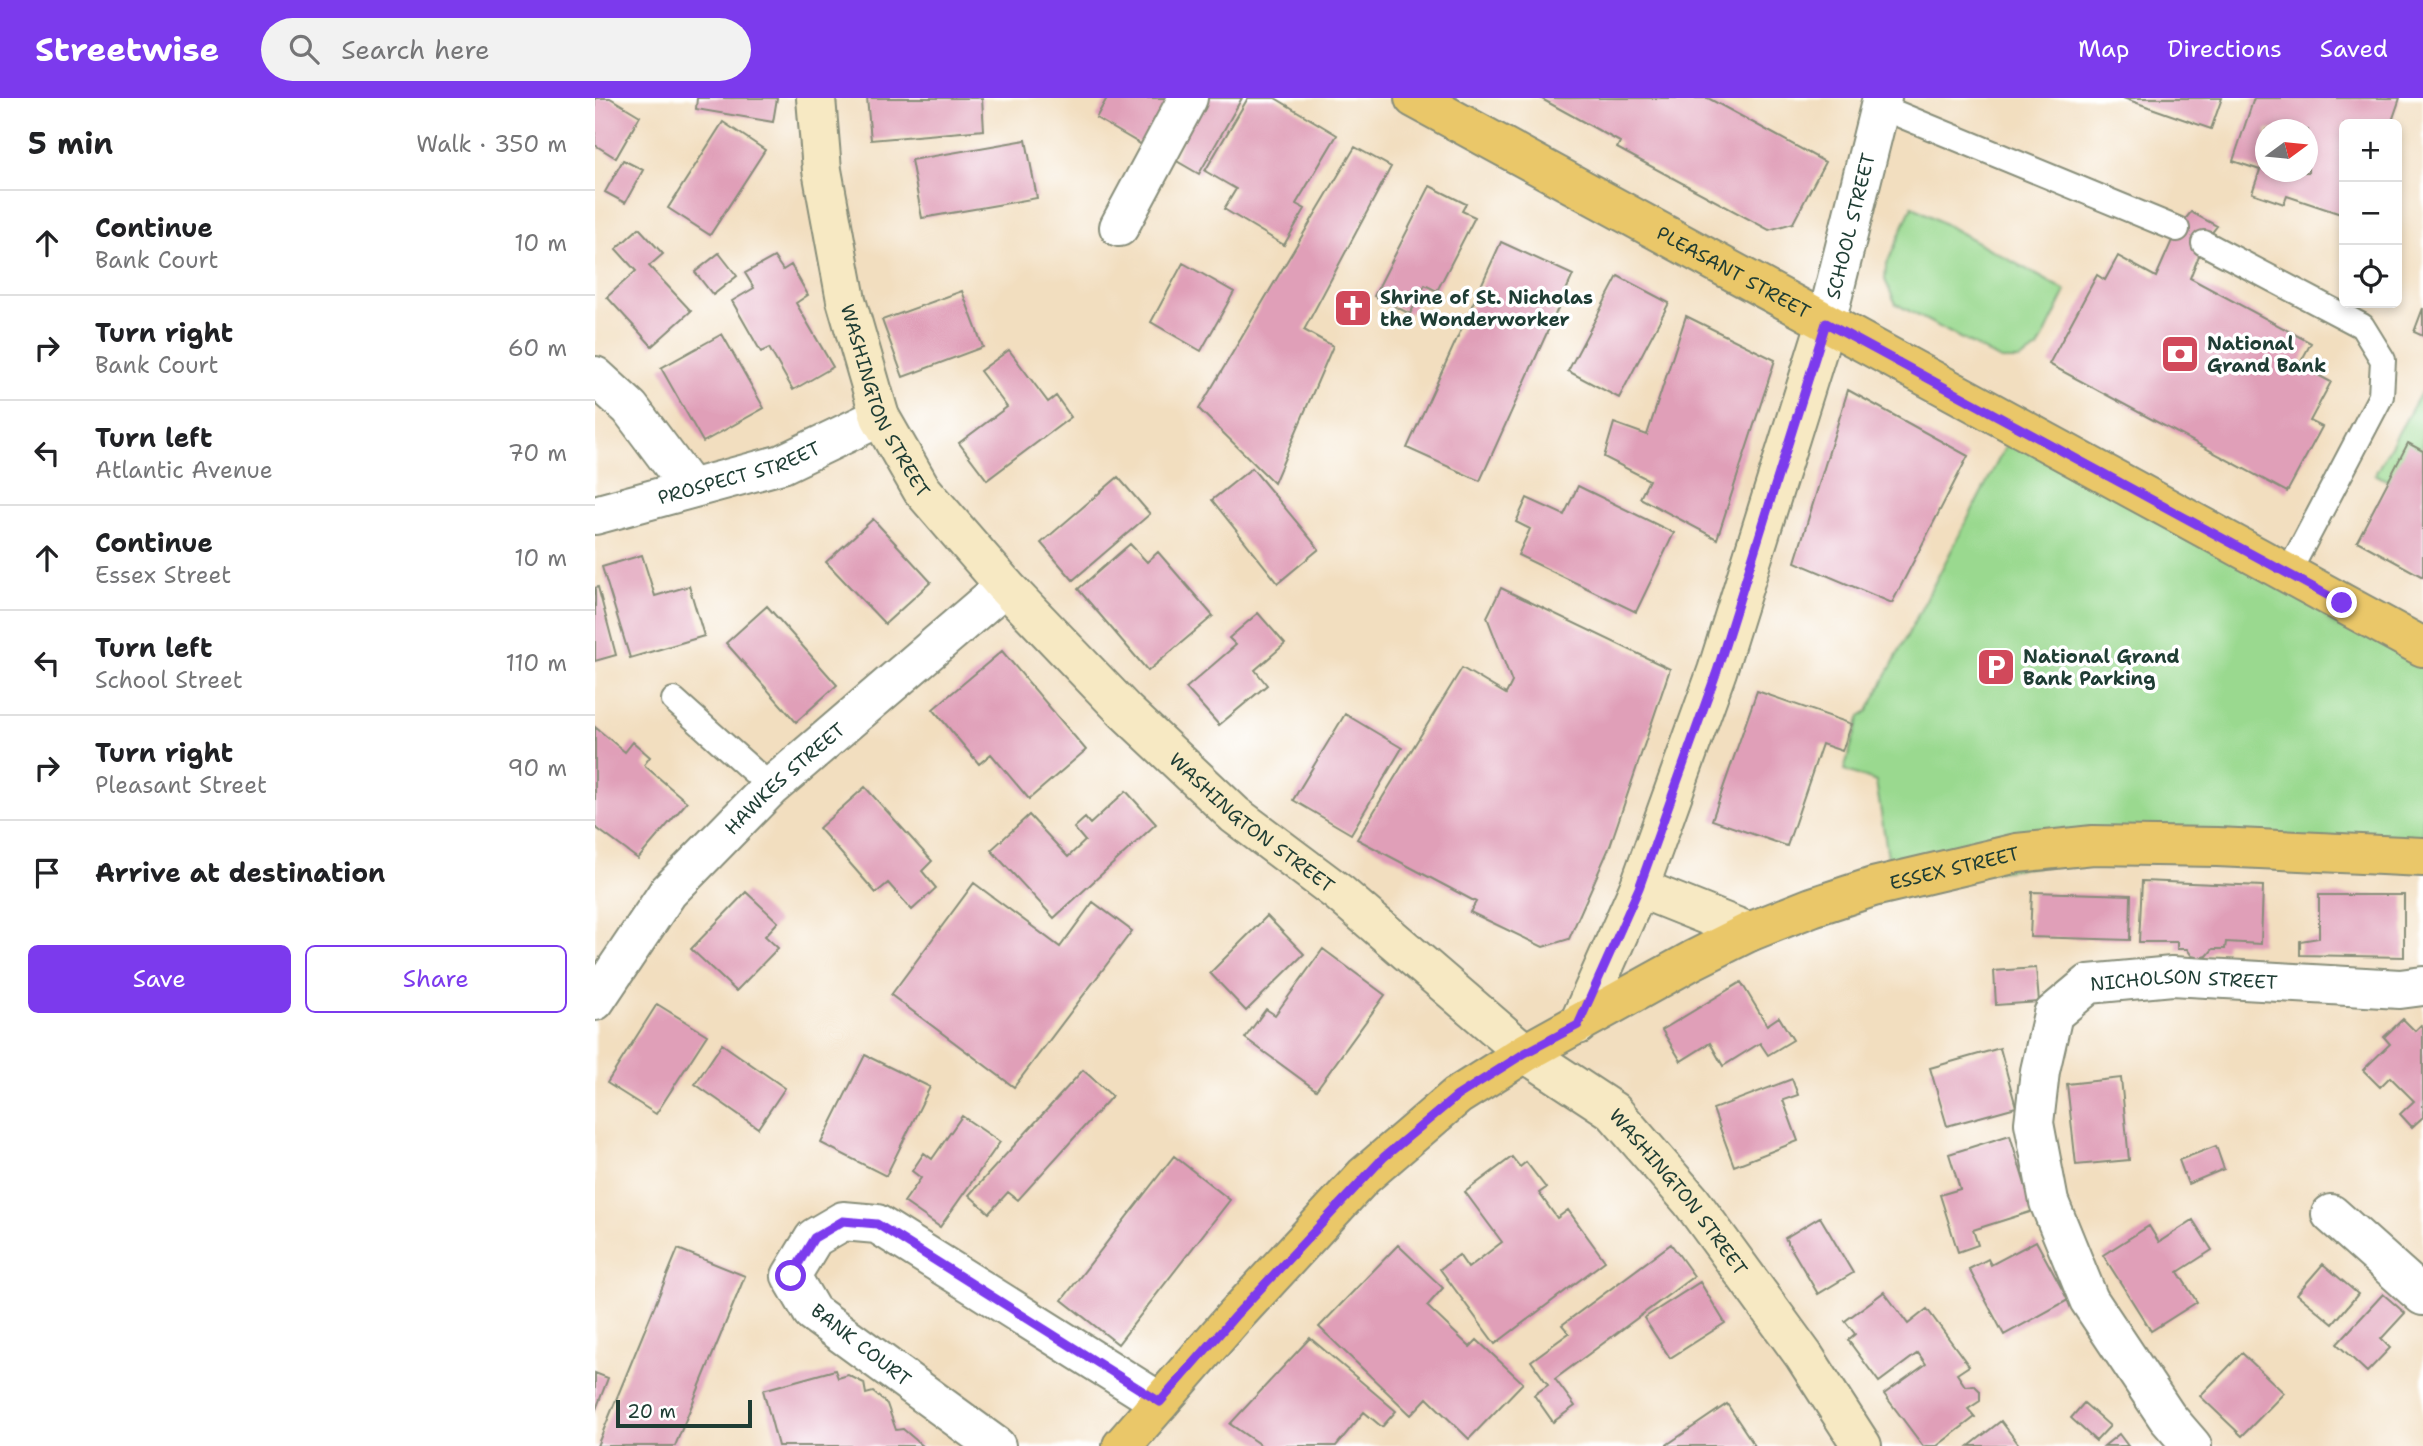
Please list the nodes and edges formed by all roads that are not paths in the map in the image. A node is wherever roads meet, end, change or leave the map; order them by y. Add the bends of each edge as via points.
1 (816, 98) edge
2 (1188, 98) edge
3 (1414, 98) edge
4 (1882, 102) edge
5 (1119, 227) dead end
6 (2177, 229) dead end
7 (2204, 243) dead end
8 (1826, 323) junction
9 (595, 376) edge
10 (880, 417) junction
11 (690, 488) junction
12 (595, 514) edge
13 (2287, 575) junction
14 (1005, 586) junction
15 (2423, 647) edge
16 (674, 700) dead end
17 (771, 788) junction
18 (2423, 857) edge
19 (1639, 888) junction
20 (1749, 932) junction
21 (2423, 986) edge
22 (595, 1001) edge
23 (1578, 1025) junction
24 (1525, 1053) junction
25 (2331, 1214) dead end
26 (2423, 1296) edge
27 (1160, 1402) junction
28 (996, 1446) edge
29 (1122, 1446) edge
30 (1862, 1446) edge
31 (2192, 1446) edge

1 - 10 main road, WASHINGTON STREET via 823,170 846,300
2 - 5 street
3 - 8 main road, PLEASANT STREET
4 - 6 lane
4 - 8 street, SCHOOL STREET
7 - 13 lane via 2362,326 2383,360 2381,396
8 - 13 main road, PLEASANT STREET
8 - 19 main road, SCHOOL STREET via 1729,634
9 - 11 street via 630,408
10 - 11 street, PROSPECT STREET via 782,464
10 - 14 main road, WASHINGTON STREET via 922,490
11 - 12 street, PROSPECT STREET
13 - 15 main road, PLEASANT STREET
14 - 17 street, HAWKES STREET
14 - 24 main road, WASHINGTON STREET via 1125,711 1235,814 1339,892
16 - 17 lane
17 - 22 street, HAWKES STREET via 668,892
18 - 20 main road, ESSEX STREET via 2093,845 2017,853 1873,887
19 - 20 main road
19 - 23 main road, SCHOOL STREET
20 - 23 main road, ESSEX STREET
21 - 31 street, NICHOLSON STREET via 2400,989 2172,976 2089,984 2053,1014 2034,1123 2049,1202 2089,1300 2167,1417
23 - 24 main road, ESSEX STREET
24 - 27 main road, ESSEX STREET via 1457,1096 1384,1157
24 - 30 main road, WASHINGTON STREET via 1613,1111 1691,1200 1804,1356
25 - 26 street
27 - 28 street, BANK COURT via 877,1224 843,1221 814,1238 791,1276 812,1312
27 - 29 main road, ESSEX STREET

